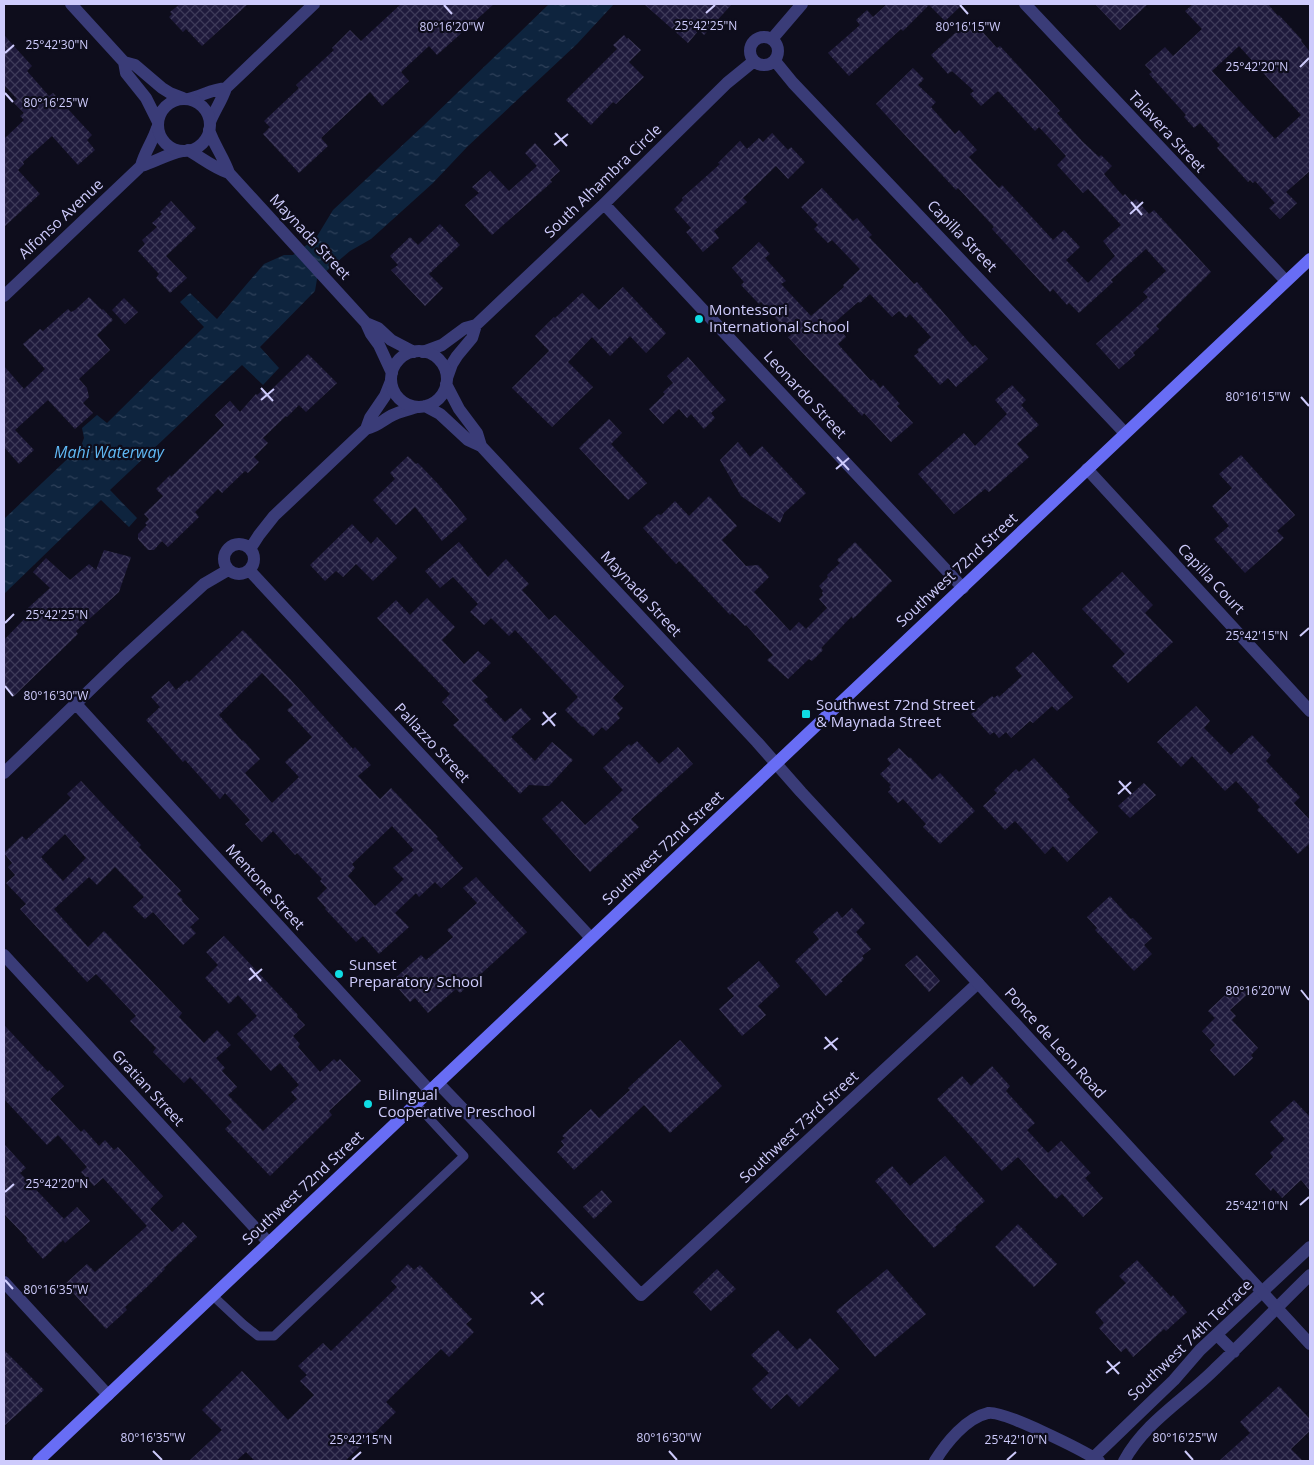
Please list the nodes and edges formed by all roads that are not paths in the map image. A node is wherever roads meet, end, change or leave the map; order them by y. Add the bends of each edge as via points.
1 (71, 4) edge
2 (314, 4) edge
3 (802, 4) edge
4 (1025, 4) edge
5 (772, 39) junction
6 (754, 61) junction
7 (775, 61) junction
8 (124, 62) junction
9 (226, 88) junction
10 (186, 99) junction
11 (158, 125) junction
12 (210, 126) junction
13 (185, 151) junction
14 (141, 166) junction
15 (229, 173) junction
16 (604, 204) junction
17 (1310, 259) edge
18 (1286, 281) junction
19 (4, 296) edge
20 (366, 323) junction
21 (476, 325) junction
22 (419, 352) junction
23 (391, 377) junction
24 (446, 381) junction
25 (421, 406) junction
26 (366, 429) junction
27 (1125, 433) junction
28 (481, 446) junction
29 (1087, 469) junction
30 (250, 549) junction
31 (228, 570) junction
32 (249, 570) junction
33 (963, 588) junction
34 (76, 704) junction
35 (1310, 711) edge
36 (776, 764) junction
37 (4, 773) edge
38 (591, 938) junction
39 (4, 955) edge
40 (978, 983) junction
41 (434, 1087) junction
42 (416, 1104) junction
43 (269, 1243) junction
44 (1310, 1247) edge
45 (1310, 1275) edge
46 (4, 1282) edge
47 (1262, 1292) junction
48 (642, 1295) joint
49 (212, 1296) junction
50 (1276, 1308) junction
51 (1217, 1334) junction
52 (1310, 1344) edge
53 (1234, 1352) junction
54 (1188, 1364) junction
55 (1203, 1380) junction
56 (108, 1395) junction
57 (1149, 1403) junction
58 (1161, 1416) junction
59 (1096, 1459) edge
60 (38, 1461) edge
61 (935, 1461) edge
62 (1124, 1461) edge

1 - 8 street
2 - 9 street
3 - 5 street
4 - 18 street, Talavera Street
5 - 6 street via 763,37 752,44 750,53
5 - 7 street via 779,49
6 - 7 street via 764,66
6 - 16 street, South Alhambra Circle via 727,83
7 - 27 street, Capilla Street
8 - 10 street via 136,64 162,88
8 - 11 street via 126,73 146,98
9 - 10 street
9 - 12 street
10 - 11 street via 167,104
10 - 12 street via 199,103 205,109
11 - 13 street via 165,144
11 - 14 street, Alfonso Avenue
12 - 13 street via 205,141
12 - 15 street, Maynada Street
13 - 14 street, Alfonso Avenue via 170,153
13 - 15 street, Maynada Street
14 - 19 street, Alfonso Avenue
15 - 20 street, Maynada Street
16 - 21 street, South Alhambra Circle
16 - 33 street, Leonardo Street
17 - 18 main road, Southwest 72nd Street
18 - 27 main road, Southwest 72nd Street
20 - 22 street, Maynada Street via 378,328 391,340
20 - 23 street, Maynada Street via 379,345
21 - 22 street, South Alhambra Circle via 465,328 442,345
21 - 24 street, South Alhambra Circle via 472,338 452,364
22 - 23 street via 406,354 400,359
22 - 24 street via 432,355 439,361
23 - 25 street via 396,396 409,405
23 - 26 street via 386,396
24 - 25 street via 439,398
24 - 28 street, Maynada Street
25 - 26 street via 400,412
25 - 28 street, Maynada Street via 440,414 468,440
26 - 30 street via 274,516
27 - 29 main road, Southwest 72nd Street
28 - 36 street, Maynada Street
29 - 33 main road, Southwest 72nd Street
29 - 35 street, Capilla Court
30 - 31 street via 237,544 229,548 224,561
30 - 32 street via 254,560
31 - 32 street via 241,574
31 - 34 street via 204,584
32 - 38 street, Pallazzo Street
33 - 36 main road, Southwest 72nd Street
34 - 37 street
34 - 41 street, Mentone Street
36 - 38 main road, Southwest 72nd Street
36 - 40 street, Ponce de Leon Road
38 - 41 main road, Southwest 72nd Street
39 - 43 street, Gratian Street
40 - 47 street, Ponce de Leon Road
40 - 48 street, Southwest 73rd Street
41 - 42 main road, Southwest 72nd Street
41 - 48 street, Mentone Street
42 - 43 main road, Southwest 72nd Street
42 - 49 lane via 464,1156 274,1336 258,1336
43 - 49 main road, Southwest 72nd Street
44 - 47 street, Southwest 74th Terrace
45 - 50 street
46 - 56 street
47 - 50 street, Ponce de Leon Road
47 - 51 street, Southwest 74th Terrace
49 - 56 main road, Southwest 72nd Street
50 - 52 street, Ponce de Leon Road
50 - 53 street
51 - 53 street
51 - 54 street, Southwest 74th Terrace
53 - 55 street
54 - 55 street
54 - 57 street, Southwest 74th Terrace
55 - 58 street
56 - 60 main road, Southwest 72nd Street
57 - 58 street
57 - 59 street, Southwest 74th Terrace
58 - 62 street via 1140,1437
59 - 61 street via 1012,1419 988,1413 966,1425

